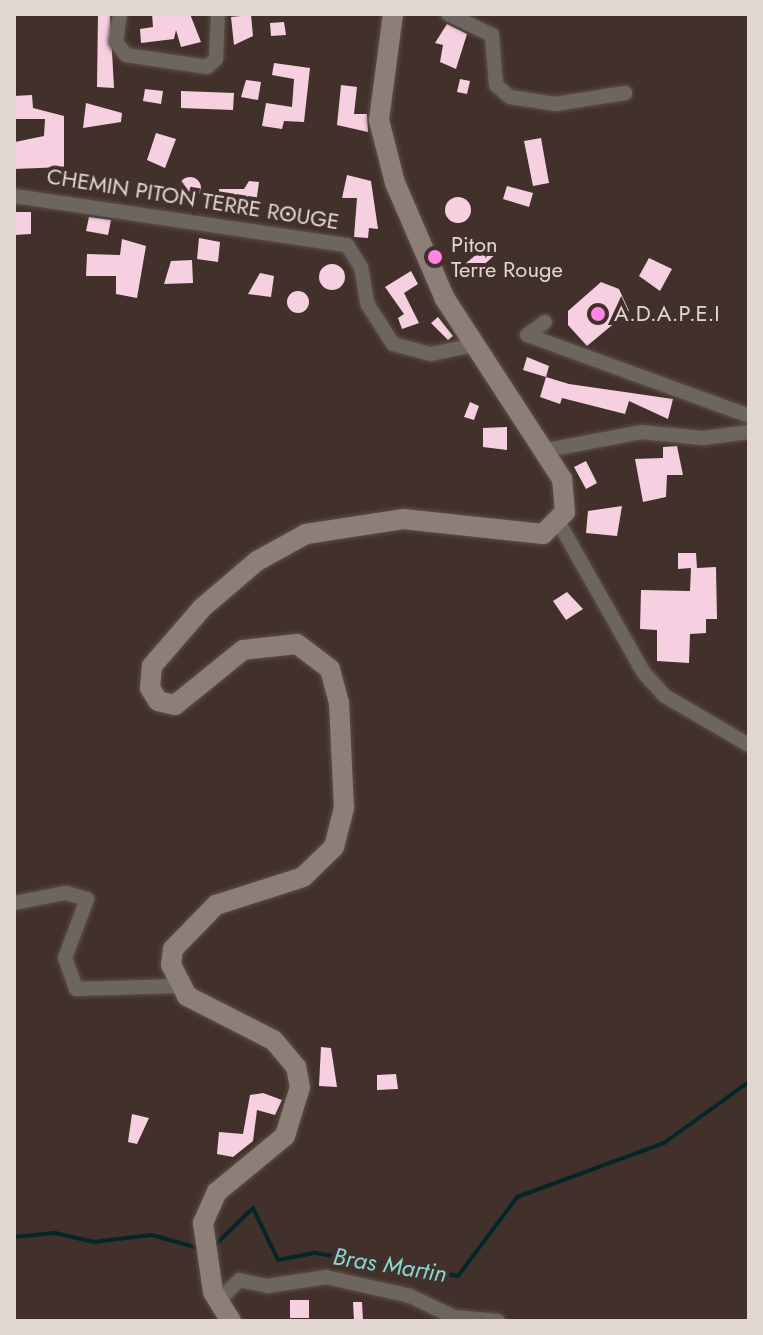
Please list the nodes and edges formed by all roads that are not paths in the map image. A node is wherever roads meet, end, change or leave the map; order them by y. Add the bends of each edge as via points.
1 (120, 14) edge
2 (218, 14) edge
3 (393, 14) edge
4 (448, 14) edge
5 (625, 93) dead end
6 (21, 196) edge
7 (545, 322) dead end
8 (474, 345) junction
9 (749, 416) edge
10 (749, 432) edge
11 (547, 450) junction
12 (559, 523) junction
13 (749, 745) edge
14 (14, 903) edge
15 (178, 986) junction
16 (217, 1303) junction
17 (231, 1321) edge
18 (498, 1321) edge

1 - 2 street via 116,42 126,55 207,67 216,59
3 - 8 main road via 383,144 440,289
4 - 5 street via 492,35 496,85 521,102
6 - 8 street, CHEMIN PITON TERRE ROUGE via 347,245 361,267 368,305 393,344 431,354
7 - 9 street via 527,335
8 - 11 main road
10 - 11 street via 703,438 641,432
11 - 12 main road via 566,499
12 - 13 street via 644,673 665,696
12 - 15 main road via 526,533 403,519 306,534 257,561 202,608 152,666 150,688 158,701 175,705 243,650 297,644 330,669 339,703 344,808 334,847 303,877 194,919 173,949
14 - 15 street via 66,893 87,899 65,958 76,989
15 - 16 main road via 206,1010 273,1040 296,1067 300,1087 285,1136 208,1205 205,1263
16 - 17 main road
16 - 18 street via 239,1280 268,1286 326,1277 410,1296 454,1317

